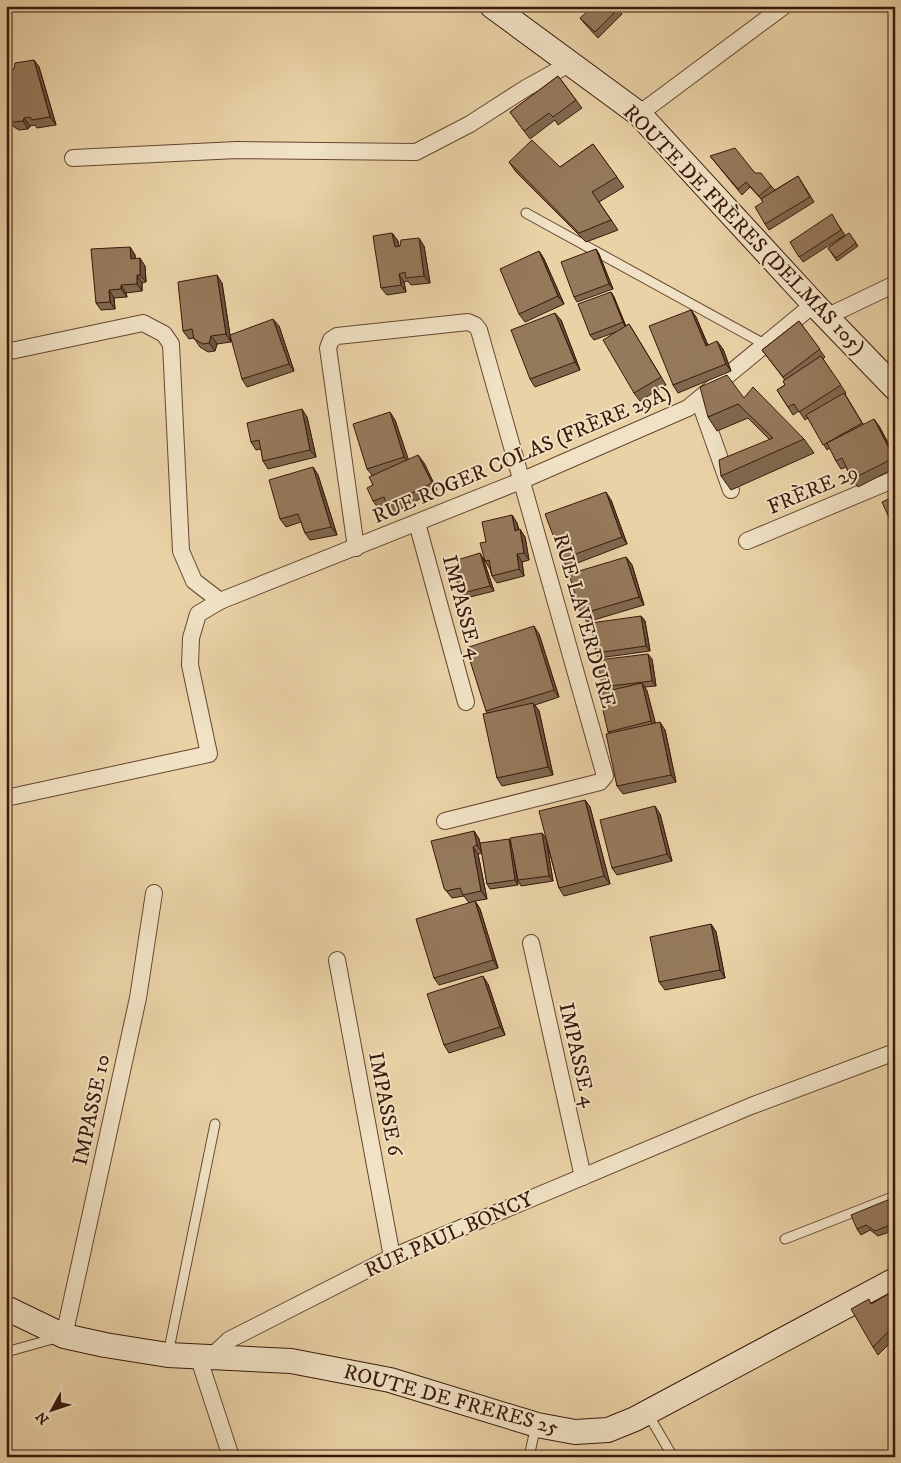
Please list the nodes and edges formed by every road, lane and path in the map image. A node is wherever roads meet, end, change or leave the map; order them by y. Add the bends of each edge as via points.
1 (492, 6) edge
2 (784, 6) edge
3 (571, 63) junction
4 (639, 114) junction
5 (73, 158) dead end
6 (526, 213) dead end
7 (895, 284) edge
8 (820, 310) junction
9 (766, 345) junction
10 (6, 352) edge
11 (895, 388) edge
12 (699, 400) junction
13 (895, 479) edge
14 (523, 480) junction
15 (731, 490) edge
16 (417, 523) junction
17 (747, 541) dead end
18 (356, 548) junction
19 (220, 601) junction
20 (466, 702) dead end
21 (6, 798) edge
22 (445, 821) dead end
23 (154, 892) dead end
24 (531, 943) dead end
25 (336, 960) dead end
26 (895, 1052) edge
27 (215, 1124) dead end
28 (583, 1176) junction
29 (895, 1196) edge
30 (785, 1239) dead end
31 (392, 1257) junction
32 (895, 1280) edge
33 (6, 1308) edge
34 (64, 1336) junction
35 (169, 1348) junction
36 (6, 1352) edge
37 (205, 1356) junction
38 (647, 1413) junction
39 (536, 1425) junction
40 (231, 1457) edge
41 (529, 1457) edge
42 (673, 1457) edge

1 - 3 street, ROUTE DE FRÈRES (DELMAS 105)
2 - 4 street
3 - 4 street, ROUTE DE FRÈRES (DELMAS 105)
3 - 5 street via 470,124 416,152 237,150
4 - 8 street, ROUTE DE FRÈRES (DELMAS 105)
6 - 9 lane
7 - 8 street, RUE ROGER COLAS (FRÈRE 29A)
8 - 9 street, RUE ROGER COLAS (FRÈRE 29A)
8 - 11 street, ROUTE DE FRÈRES (DELMAS 105)
9 - 12 street, RUE ROGER COLAS (FRÈRE 29A)
10 - 19 street via 143,323 164,334 171,344 180,551 194,581
12 - 14 street, RUE ROGER COLAS (FRÈRE 29A) via 688,408
12 - 15 street
13 - 17 street, FRÈRE 29
14 - 16 street, RUE ROGER COLAS (FRÈRE 29A)
14 - 18 street, RUE LAVERDURE via 475,325 468,322 337,336 328,348
14 - 22 street, RUE LAVERDURE via 605,776 600,782
16 - 18 street, RUE ROGER COLAS (FRÈRE 29A)
16 - 20 street, IMPASSE 4
18 - 19 street, RUE ROGER COLAS (FRÈRE 29A)
19 - 21 street, RUE ROGER COLAS (FRÈRE 29A) via 198,614 191,638 190,665 209,754
23 - 34 street, IMPASSE 10 via 138,998
24 - 28 street, IMPASSE 4
25 - 31 street, IMPASSE 6
26 - 28 street, RUE PAUL BONCY via 751,1106
27 - 35 lane
28 - 31 street, RUE PAUL BONCY
29 - 30 lane
31 - 37 street, RUE PAUL BONCY via 229,1340
32 - 38 street, ROUTE DE FRERES 25
33 - 34 street
34 - 35 street
34 - 36 lane
35 - 37 street
37 - 39 street, ROUTE DE FRERES 25 via 291,1361 390,1380
37 - 40 street
38 - 39 street, ROUTE DE FRERES 25 via 608,1430 575,1432
38 - 42 lane
39 - 41 lane

